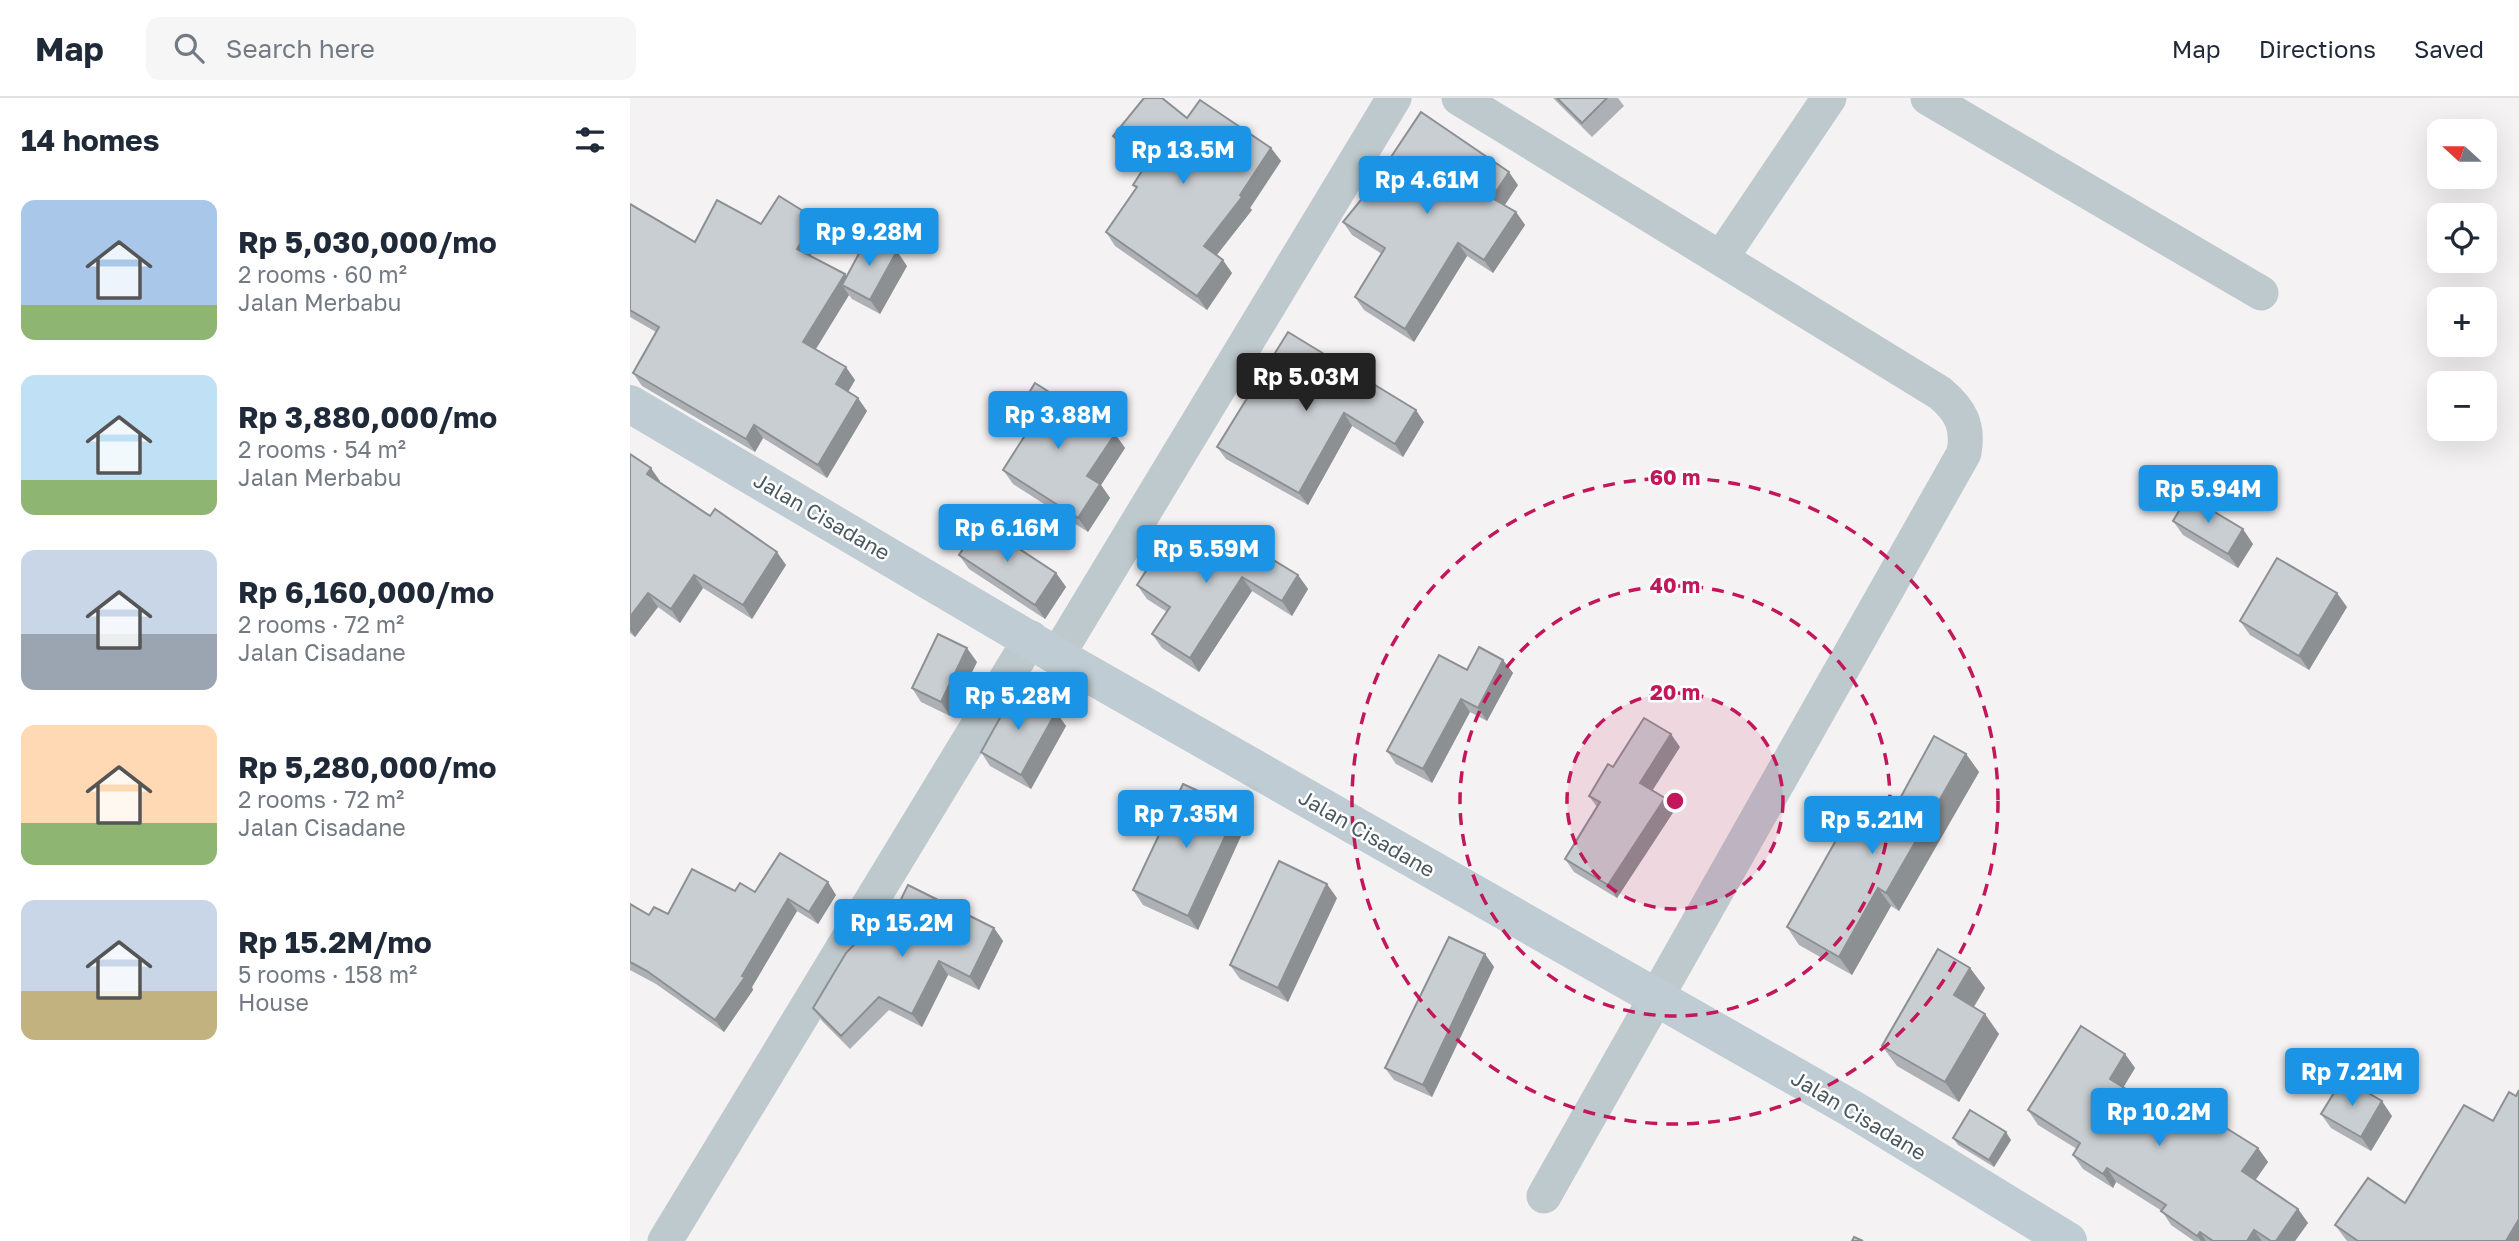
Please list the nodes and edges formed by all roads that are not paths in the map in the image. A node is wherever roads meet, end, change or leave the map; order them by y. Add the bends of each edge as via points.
1 (1394, 98) edge
2 (1459, 98) edge
3 (1829, 98) edge
4 (1928, 98) edge
5 (1721, 258) junction
6 (2261, 293) dead end
7 (630, 404) edge
8 (1044, 647) junction
9 (1654, 997) junction
10 (1544, 1196) dead end
11 (665, 1241) edge
12 (2068, 1241) edge

1 - 8 street
2 - 5 street
3 - 5 street
4 - 6 street
5 - 9 street via 1940,393 1964,418 1967,440 1965,453
7 - 8 street, Jalan Cisadane
8 - 9 street, Jalan Cisadane
8 - 11 street
9 - 10 street
9 - 12 street, Jalan Cisadane via 1854,1110

